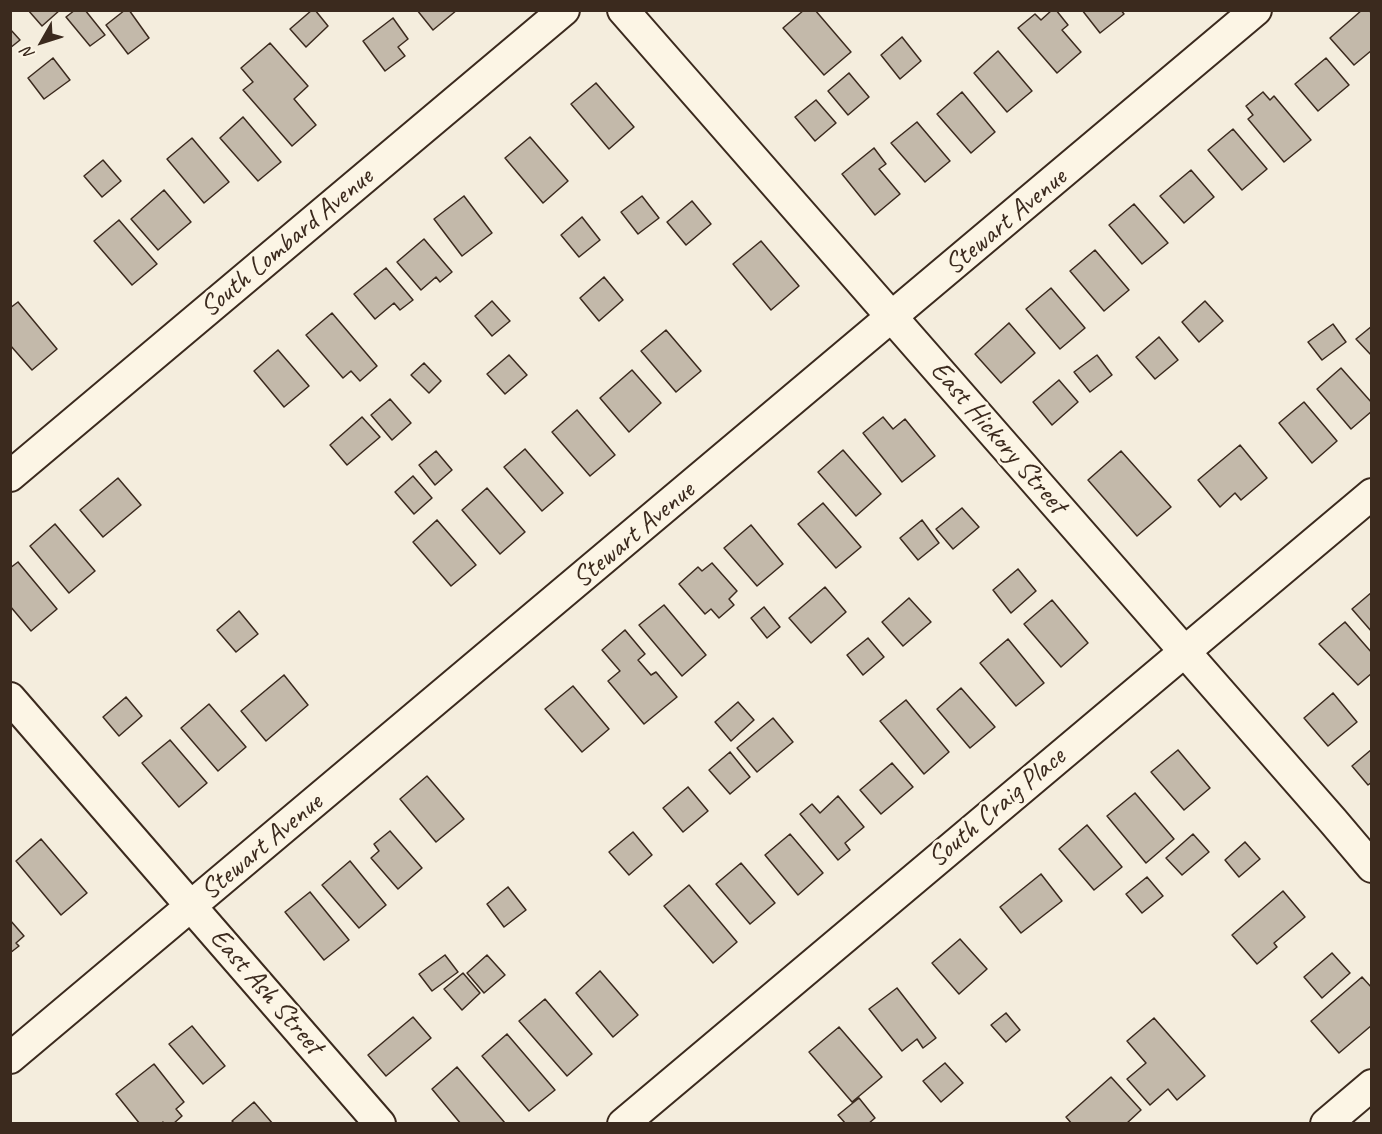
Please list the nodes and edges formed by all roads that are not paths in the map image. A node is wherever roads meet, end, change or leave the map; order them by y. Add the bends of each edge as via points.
1 (564, 10) edge
2 (623, 10) edge
3 (1256, 10) edge
4 (892, 318) junction
5 (10, 476) edge
6 (1371, 494) edge
7 (1185, 651) junction
8 (10, 698) edge
9 (1371, 867) edge
10 (191, 907) junction
11 (10, 1058) edge
12 (1371, 1085) edge
13 (380, 1124) edge
14 (623, 1124) edge
15 (1326, 1124) edge

1 - 5 street, South Lombard Avenue
2 - 4 street, East Hickory Street
3 - 4 street, Stewart Avenue
4 - 7 street, East Hickory Street
4 - 10 street, Stewart Avenue
6 - 7 street, South Craig Place
7 - 9 street, East Hickory Street
7 - 14 street, South Craig Place
8 - 10 street, East Ash Street
10 - 11 street, Stewart Avenue
10 - 13 street, East Ash Street
12 - 15 street

